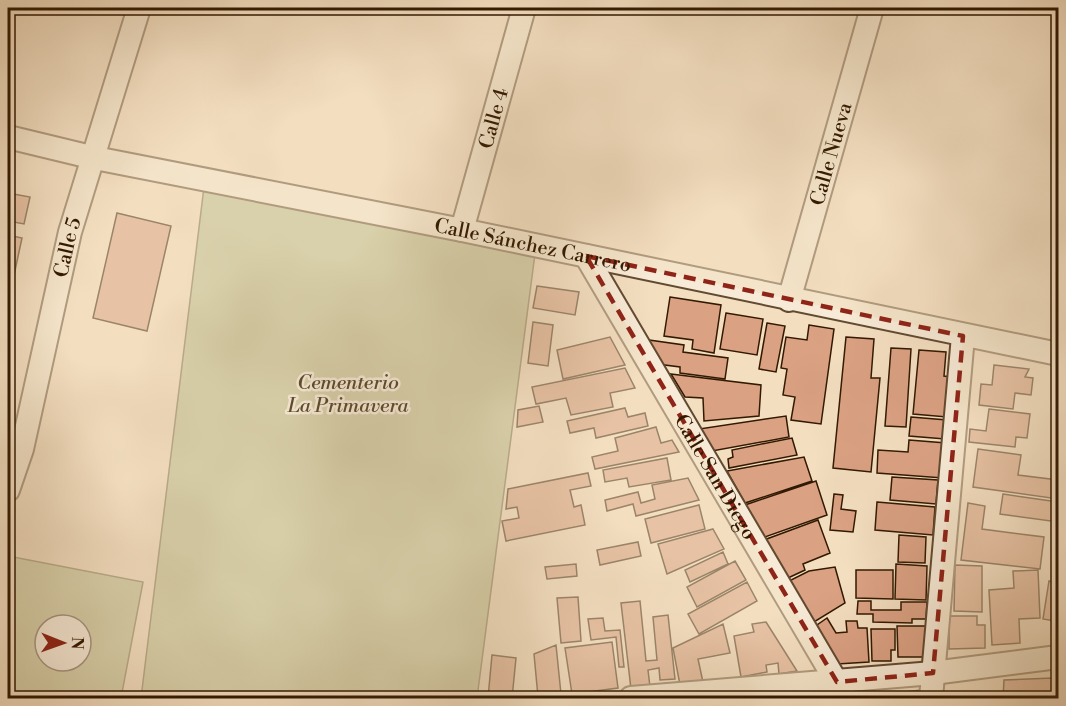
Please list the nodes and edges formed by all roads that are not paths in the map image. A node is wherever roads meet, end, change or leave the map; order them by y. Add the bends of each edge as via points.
1 (139, 8) edge
2 (524, 8) edge
3 (872, 8) edge
4 (8, 137) edge
5 (95, 158) junction
6 (462, 230) junction
7 (586, 256) junction
8 (789, 300) junction
9 (963, 336) junction
10 (1059, 354) edge
11 (8, 490) edge
12 (1059, 657) edge
13 (933, 674) junction
14 (841, 691) edge
15 (631, 699) edge
16 (931, 699) edge

1 - 5 street, Calle 5
2 - 6 street, Calle 4
3 - 8 street, Calle Nueva
4 - 5 street, Calle Sánchez Carrero
5 - 6 street, Calle Sánchez Carrero
5 - 11 street, Calle 5 via 70,232 22,449
6 - 7 street, Calle Sánchez Carrero
7 - 8 street, Calle Sánchez Carrero
7 - 14 street, Calle San Diego
8 - 9 street, Calle Sánchez Carrero
9 - 10 street, Calle Sánchez Carrero
9 - 13 street
12 - 13 street
13 - 14 street
13 - 16 street
14 - 15 street

